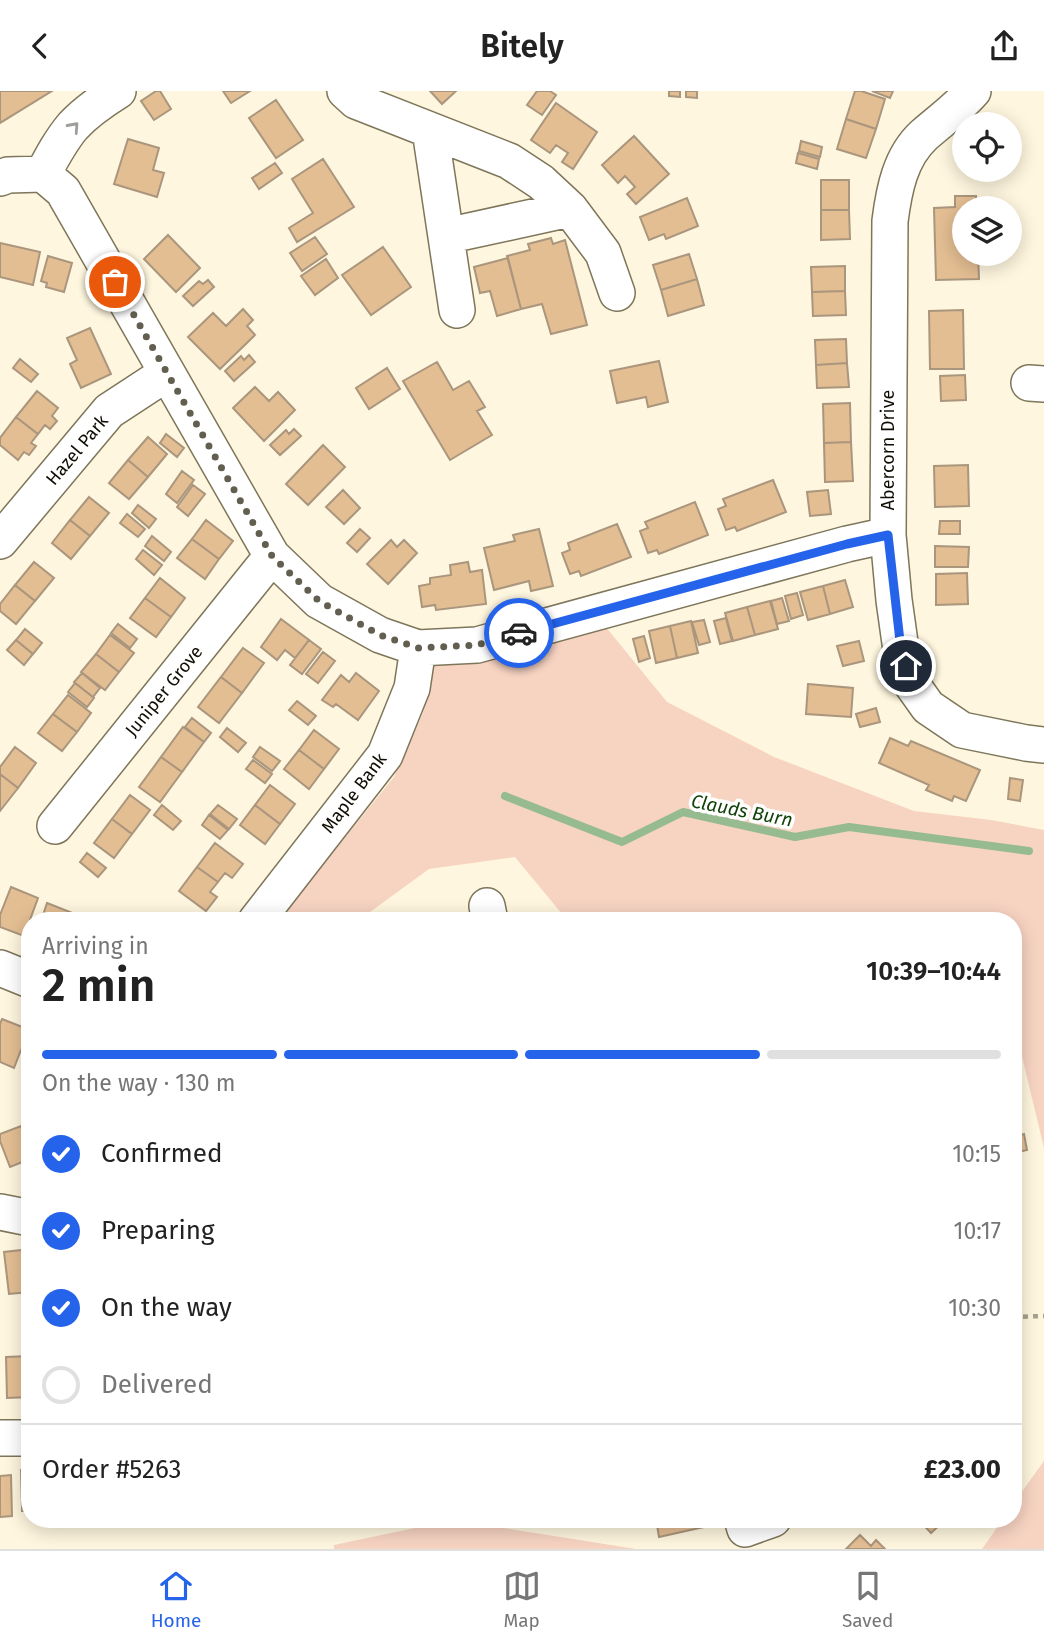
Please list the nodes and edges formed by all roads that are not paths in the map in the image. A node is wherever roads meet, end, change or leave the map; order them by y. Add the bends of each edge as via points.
1 (118, 91) edge
2 (345, 91) edge
3 (973, 91) edge
4 (430, 130) junction
5 (43, 174) junction
6 (0, 178) edge
7 (570, 209) junction
8 (446, 236) junction
9 (617, 293) dead end
10 (457, 310) dead end
11 (167, 373) junction
12 (888, 535) junction
13 (0, 541) edge
14 (272, 556) junction
15 (418, 648) junction
16 (1044, 745) edge
17 (55, 826) dead end
18 (263, 912) edge
19 (0, 968) edge
20 (21, 976) edge
21 (0, 1212) edge
22 (21, 1216) edge
23 (21, 1438) edge
24 (0, 1439) edge

5 -> 1 street via 74,125
2 - 4 street via 356,101
3 - 12 street, Abercorn Drive via 921,138 907,157 893,194
4 - 7 street via 509,161 541,181
4 - 8 street
5 - 6 street
5 - 11 street via 62,191
7 - 8 street
7 - 9 street via 603,253
8 - 10 street
11 - 13 street, Hazel Park via 109,411
11 - 14 street
12 - 15 street via 477,645
12 - 16 street, Abercorn Drive via 901,650 911,683 928,707 962,730
14 - 15 street via 319,601 380,635
14 - 17 street, Juniper Grove
15 - 18 street, Maple Bank via 412,688 385,755
19 - 20 street
21 - 22 street
23 - 24 street

